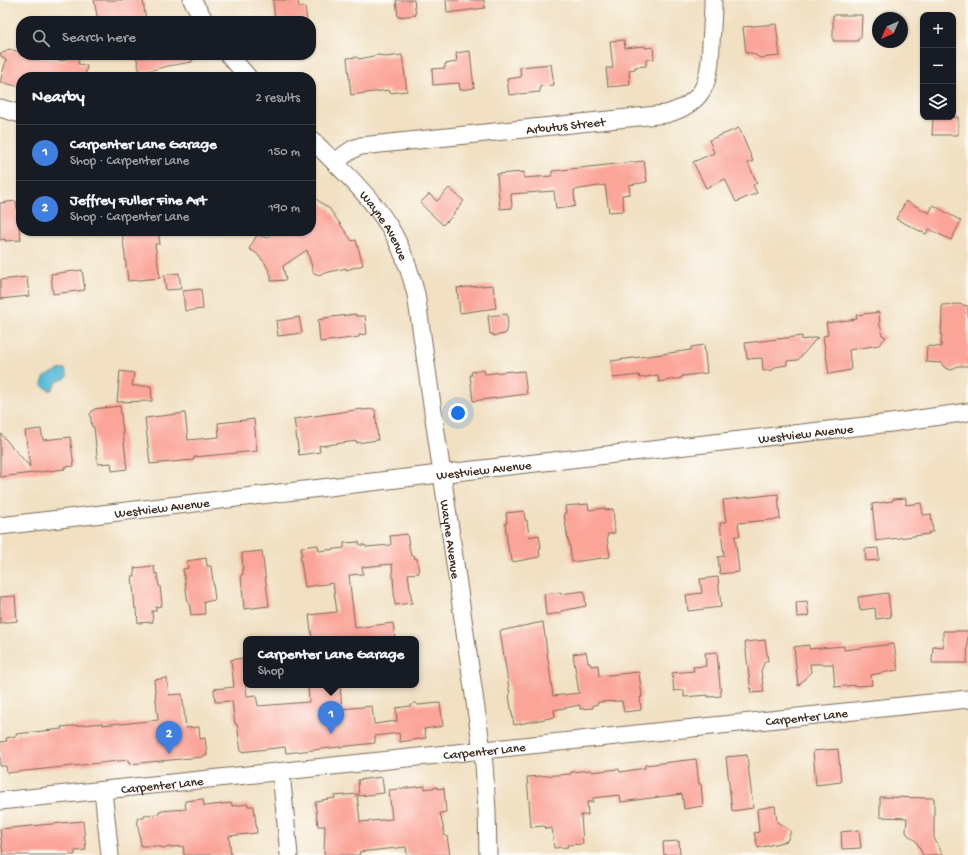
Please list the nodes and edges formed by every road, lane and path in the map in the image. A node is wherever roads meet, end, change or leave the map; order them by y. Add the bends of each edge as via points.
1 (192, 0) edge
2 (713, 0) edge
3 (202, 16) edge
4 (233, 60) edge
5 (244, 72) edge
6 (0, 108) edge
7 (16, 113) edge
8 (316, 144) edge
9 (335, 163) junction
10 (968, 412) edge
11 (442, 474) junction
12 (0, 526) edge
13 (968, 699) edge
14 (482, 750) junction
15 (281, 772) junction
16 (104, 791) junction
17 (0, 801) edge
18 (110, 855) edge
19 (289, 855) edge
20 (488, 855) edge

1 - 3 street
2 - 9 street, Arbutus Street via 708,79 696,98 678,110 666,114 361,146 345,154
4 - 5 street
6 - 7 street
8 - 9 street, Wayne Avenue
9 - 11 street, Wayne Avenue via 372,202 390,227 410,272 420,318
10 - 11 street, Westview Avenue
11 - 12 street, Westview Avenue
11 - 14 street, Wayne Avenue
13 - 14 street, Carpenter Lane
14 - 15 street, Carpenter Lane
14 - 20 street, Wayne Avenue
15 - 16 street, Carpenter Lane
15 - 19 street
16 - 17 street, Carpenter Lane
16 - 18 street

